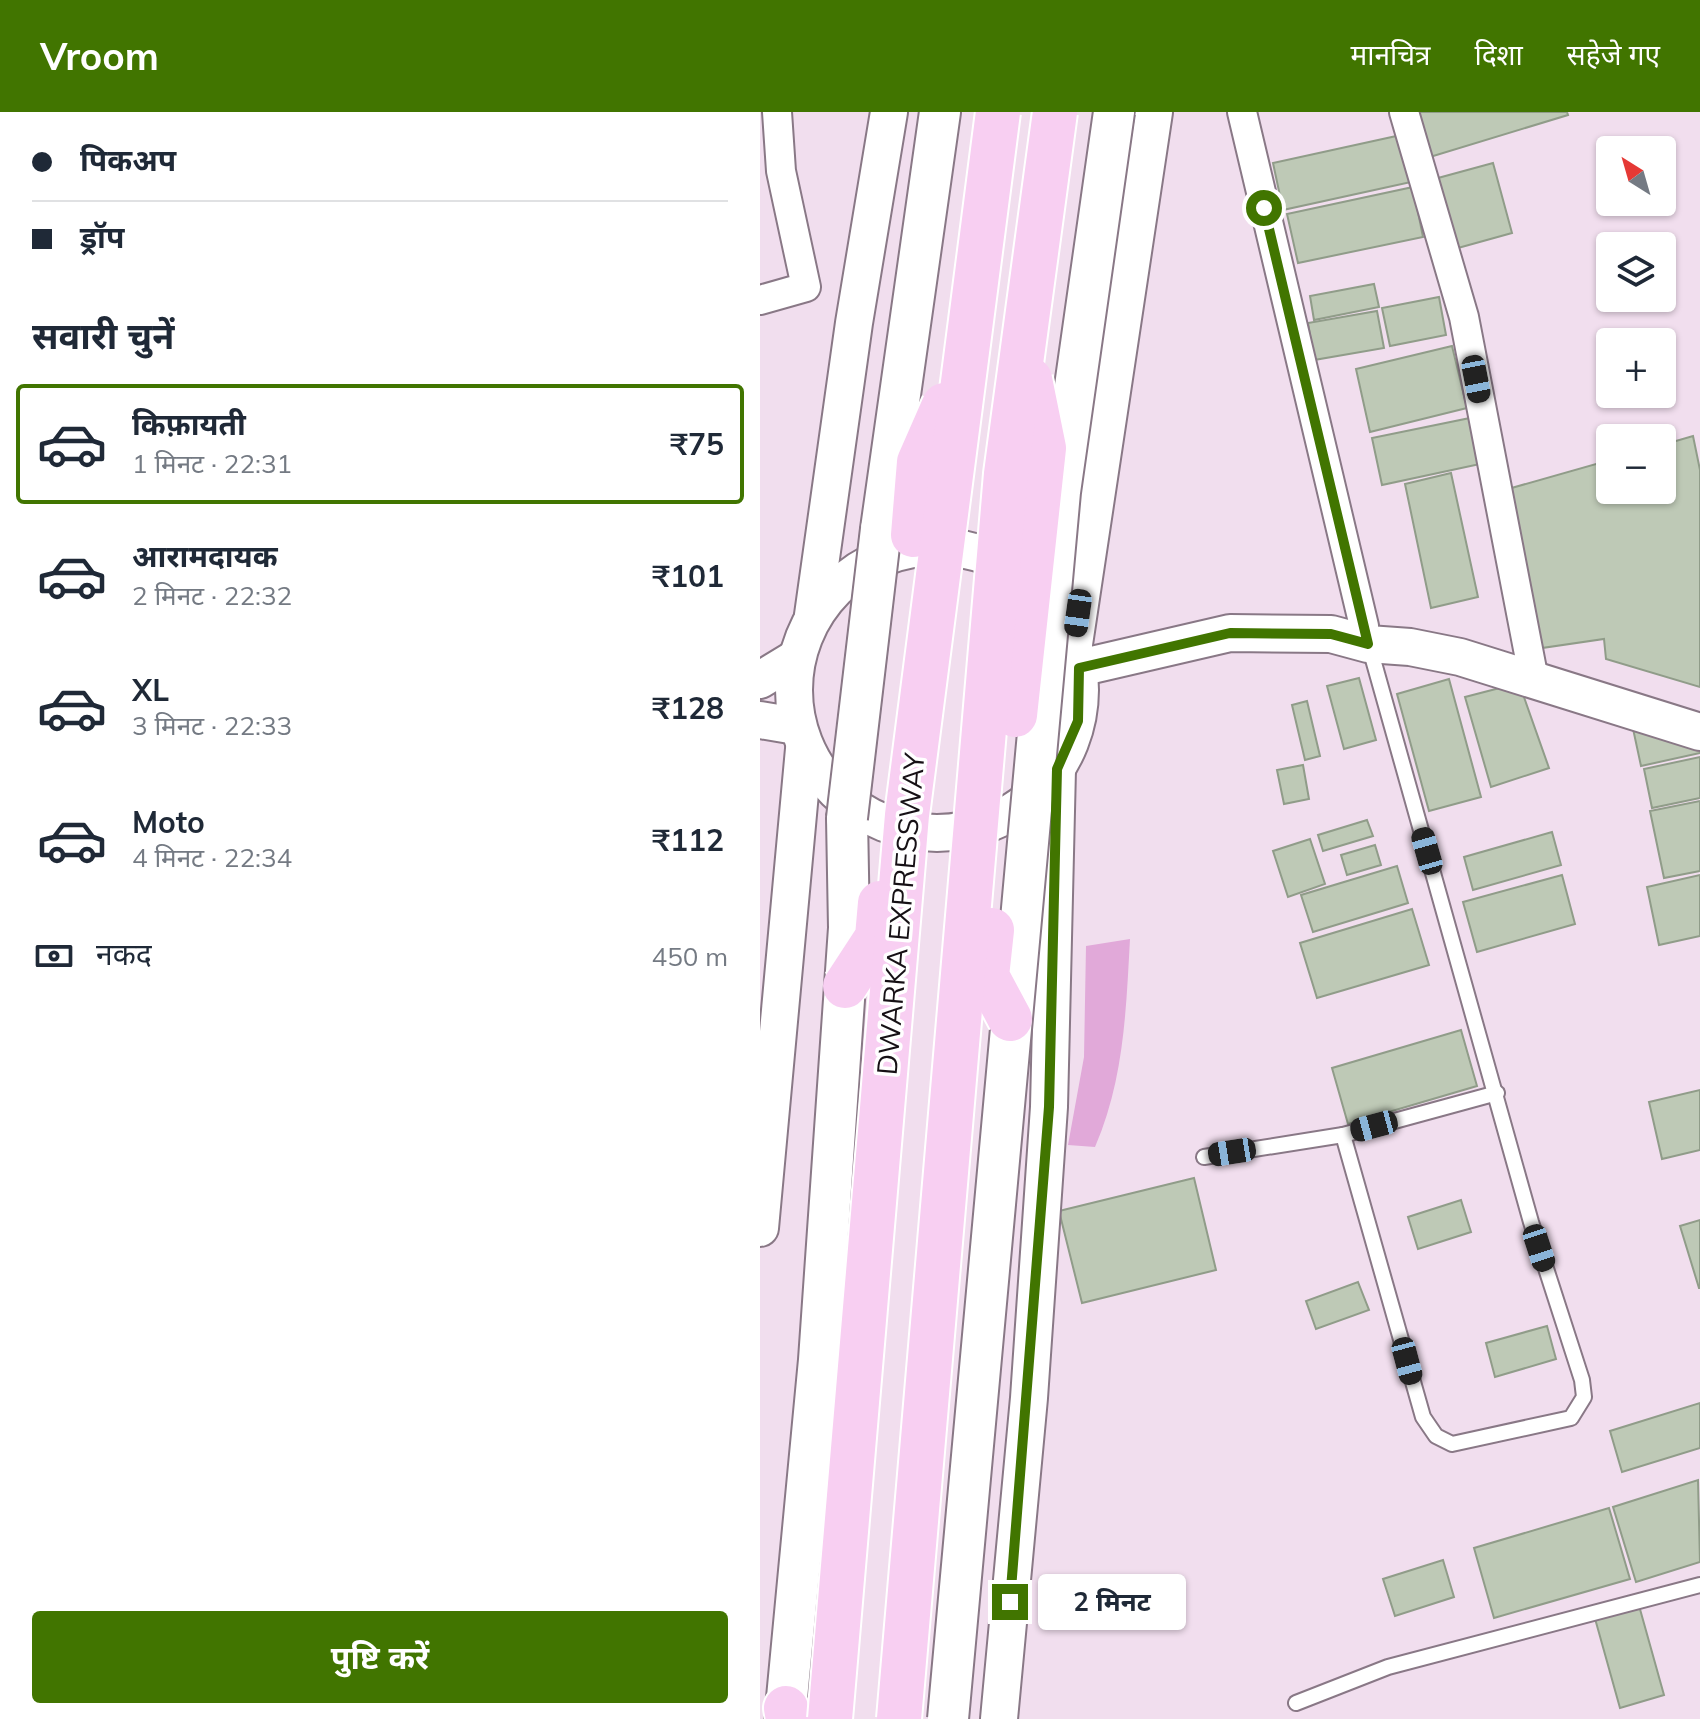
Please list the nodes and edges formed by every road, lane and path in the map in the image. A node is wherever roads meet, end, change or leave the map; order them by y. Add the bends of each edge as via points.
1 (777, 112) edge
2 (889, 112) edge
3 (940, 112) edge
4 (998, 112) edge
5 (1055, 112) edge
6 (1114, 112) edge
7 (1154, 112) edge
8 (1242, 112) edge
9 (1404, 112) edge
10 (770, 165) edge
11 (760, 300) edge
12 (1023, 349) junction
13 (964, 360) junction
14 (813, 615) junction
15 (1355, 635) junction
16 (1077, 656) junction
17 (796, 658) junction
18 (1532, 669) junction
19 (760, 680) edge
20 (1700, 709) edge
21 (760, 720) edge
22 (1700, 732) edge
23 (800, 737) junction
24 (1057, 769) junction
25 (845, 986) junction
26 (1010, 1019) junction
27 (1497, 1093) junction
28 (1343, 1135) junction
29 (1204, 1157) dead end
30 (760, 1228) edge
31 (1700, 1585) edge
32 (953, 1657) junction
33 (1296, 1703) dead end
34 (786, 1715) edge
35 (830, 1719) edge
36 (899, 1719) edge
37 (930, 1719) edge
38 (948, 1719) edge
39 (999, 1719) edge

1 - 10 street
2 - 14 street
3 - 25 main road, bridge via 881,529 847,818
4 - 13 highway, DWARKA EXPRESSWAY, bridge
5 - 12 highway, bridge
6 - 26 main road, bridge via 1060,492
7 - 16 street
8 - 15 street
9 - 18 street via 1464,317
10 - 11 street via 806,287
12 - 26 highway, bridge via 1044,448 987,976
12 - 36 highway, bridge via 1006,474
13 - 25 highway, bridge via 919,462 877,937
13 - 35 highway, DWARKA EXPRESSWAY, bridge via 907,815
14 - 16 street via 844,580 884,556 930,546 976,551 1019,571 1052,603
14 - 17 street
15 - 16 street via 1230,633
15 - 18 street via 1384,624 1440,632
15 - 27 lane
16 - 24 street via 1078,721
17 - 19 street
17 - 23 street via 792,691
18 - 20 street
18 - 22 street
21 - 23 street
23 - 24 street via 828,786 861,814 902,831 946,834 989,824 1027,802
23 - 30 street
24 - 39 street via 1049,1107
25 - 34 main road via 819,1360
26 - 32 main road, bridge
27 - 28 lane
27 - 28 lane via 1531,1222 1582,1380 1584,1397 1571,1418 1452,1444 1436,1436 1423,1417
28 - 29 lane
31 - 33 lane via 1402,1663
32 - 37 highway
32 - 38 main road, bridge

